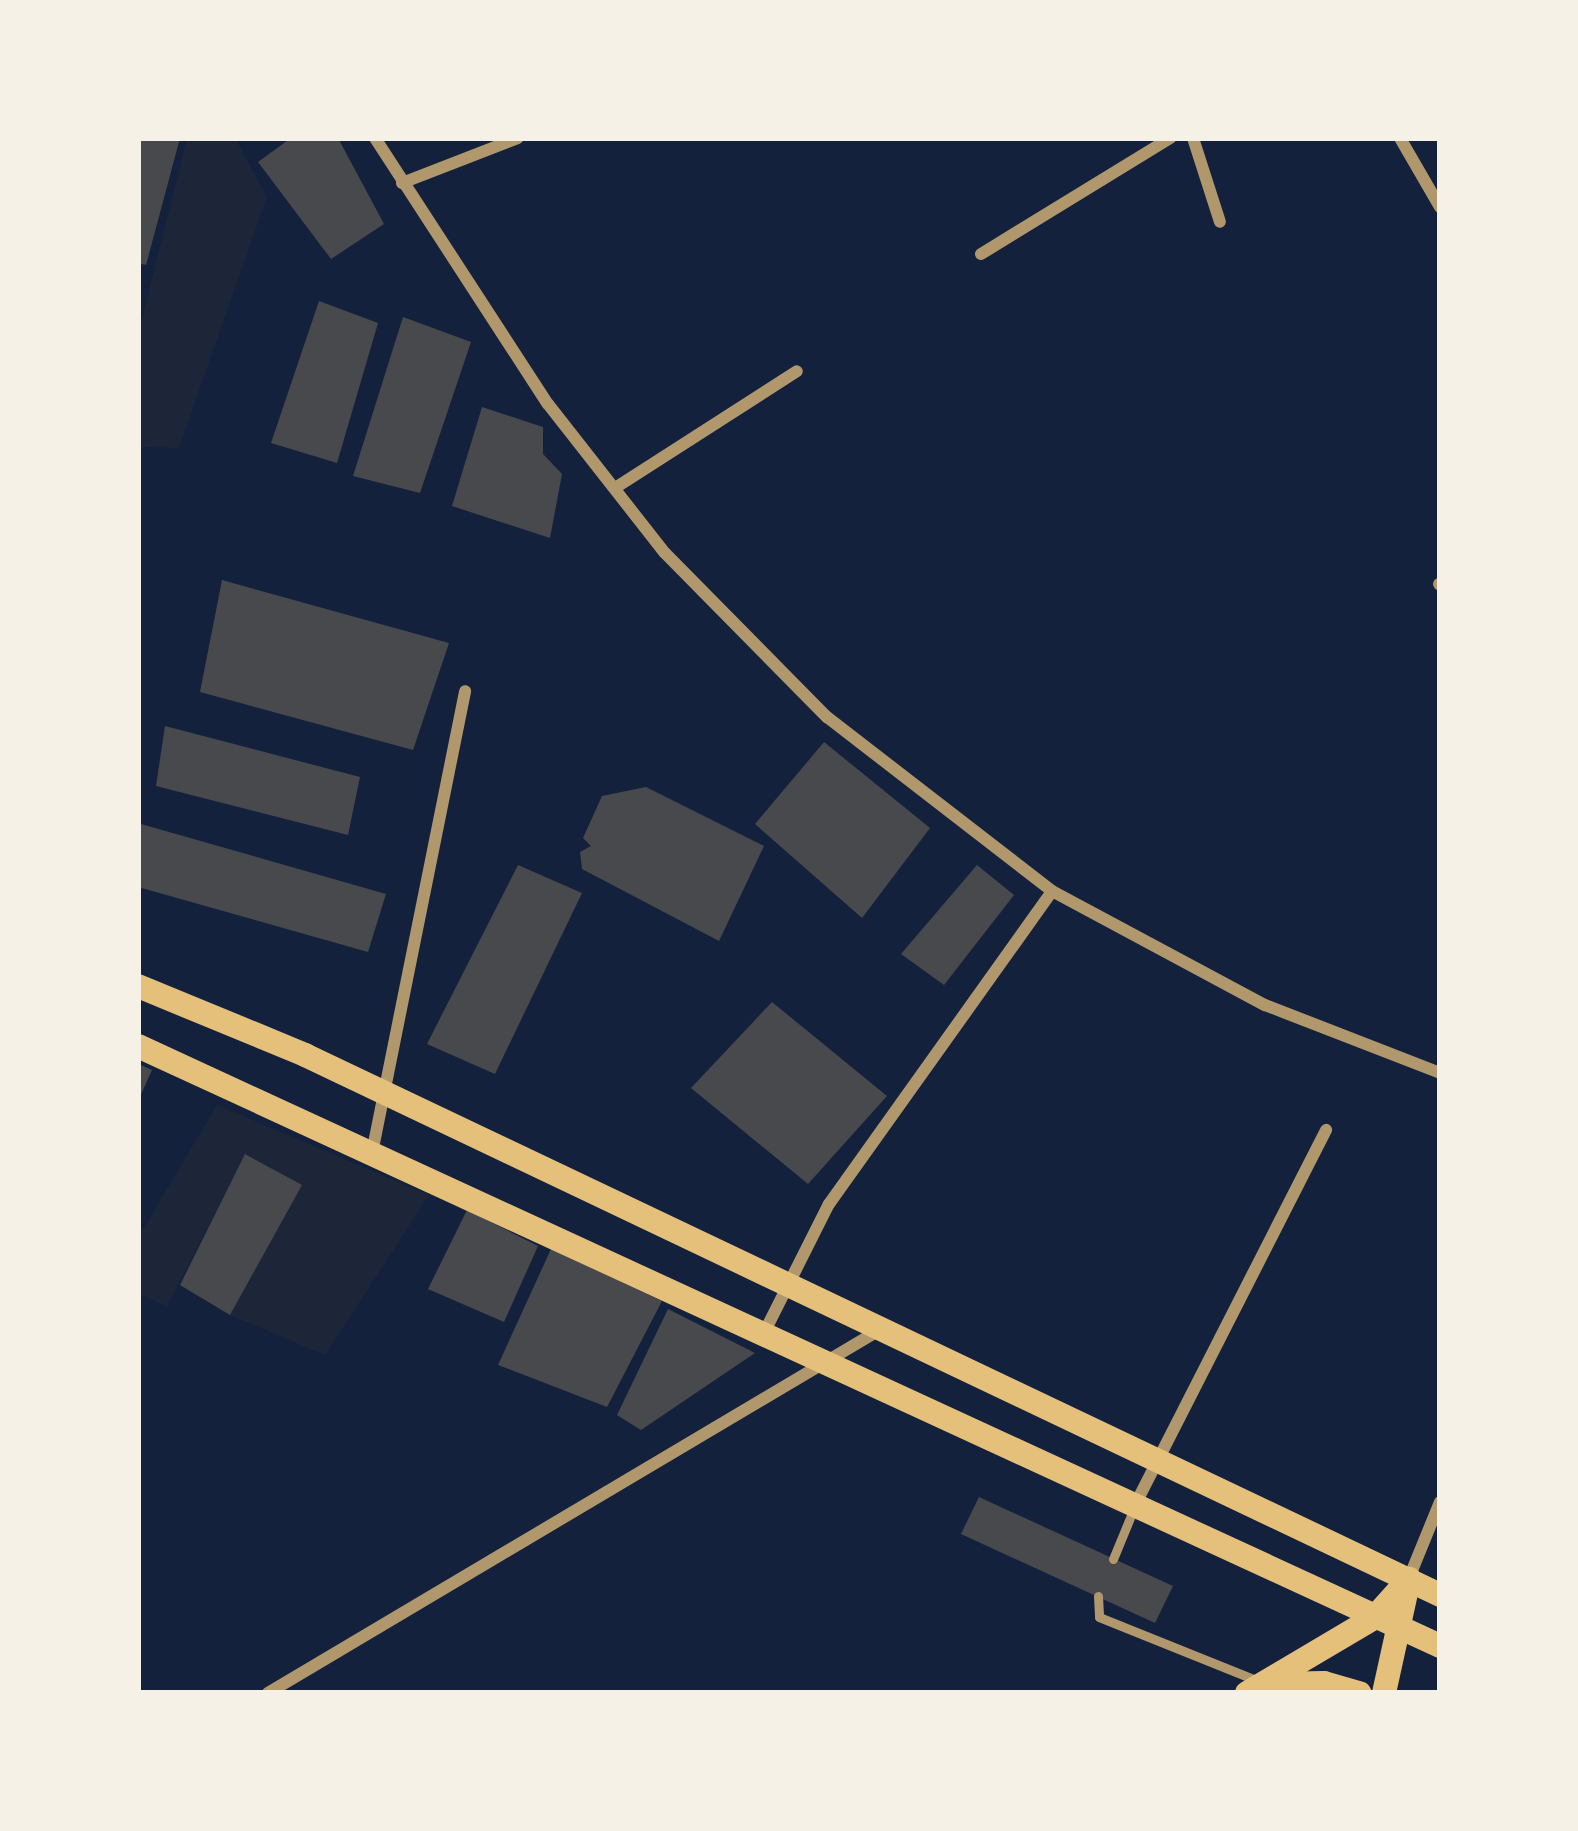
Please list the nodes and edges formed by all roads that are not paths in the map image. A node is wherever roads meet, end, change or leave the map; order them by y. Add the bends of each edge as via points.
1 (375, 138) edge
2 (518, 138) edge
3 (1170, 138) edge
4 (1193, 138) edge
5 (1400, 138) edge
6 (403, 183) junction
7 (1440, 207) edge
8 (1220, 221) dead end
9 (981, 254) dead end
10 (797, 371) dead end
11 (615, 488) junction
12 (464, 691) dead end
13 (1052, 892) junction
14 (138, 986) edge
15 (138, 1046) edge
16 (1440, 1073) edge
17 (384, 1096) junction
18 (1326, 1130) dead end
19 (373, 1148) junction
20 (793, 1283) junction
21 (766, 1329) junction
22 (881, 1329) junction
23 (830, 1360) junction
24 (1159, 1461) junction
25 (1440, 1502) edge
26 (1135, 1505) junction
27 (1113, 1558) dead end
28 (1408, 1579) junction
29 (1440, 1595) edge
30 (1098, 1597) dead end
31 (1374, 1618) junction
32 (1401, 1630) junction
33 (1440, 1646) edge
34 (1257, 1689) edge
35 (268, 1693) edge
36 (1360, 1693) edge
37 (1384, 1693) edge

1 - 6 street
2 - 6 street
3 - 9 street
4 - 8 street
5 - 7 street
6 - 11 street via 548,404
10 - 11 street
11 - 13 street via 767,662
12 - 17 street via 386,1052
13 - 16 street via 1265,1005
13 - 20 street via 829,1204
14 - 17 main road
15 - 19 main road
17 - 19 street
17 - 20 main road
18 - 24 street
19 - 21 main road
20 - 21 street
20 - 22 main road
21 - 23 main road
22 - 23 street
22 - 24 main road
23 - 26 main road
23 - 35 street
24 - 26 street
24 - 28 main road
25 - 28 street
26 - 27 lane
26 - 31 main road
28 - 29 main road
28 - 31 main road
28 - 32 main road
30 - 34 lane via 1100,1616
31 - 32 main road
31 - 34 main road
32 - 33 main road
32 - 37 main road
34 - 36 main road via 1324,1683

